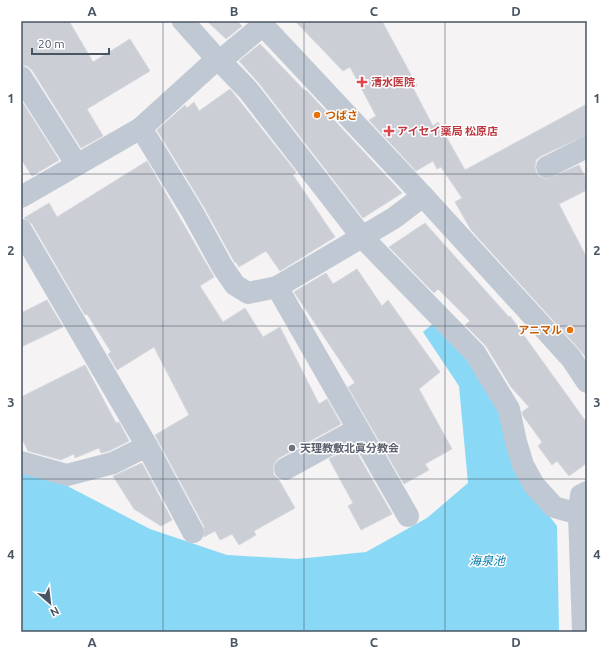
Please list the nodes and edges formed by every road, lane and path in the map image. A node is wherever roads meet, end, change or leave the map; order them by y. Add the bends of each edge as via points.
1 (183, 21) edge
2 (261, 23) edge
3 (218, 60) junction
4 (21, 77) edge
5 (142, 128) junction
6 (587, 147) edge
7 (77, 165) junction
8 (547, 167) dead end
9 (24, 188) edge
10 (423, 196) junction
11 (21, 230) edge
12 (362, 237) junction
13 (277, 287) junction
14 (587, 382) edge
15 (358, 429) junction
16 (148, 446) junction
17 (21, 462) edge
18 (285, 469) dead end
19 (587, 492) edge
20 (579, 514) junction
21 (408, 516) dead end
22 (193, 532) dead end
23 (582, 632) edge

1 - 3 street
2 - 3 street
2 - 10 street
3 - 5 street
3 - 12 street via 248,90
4 - 7 street
5 - 7 street
5 - 13 street via 235,285 248,293
6 - 8 street
7 - 9 street
10 - 12 street via 394,218
10 - 14 street via 571,358
11 - 16 street
12 - 13 street
12 - 20 street via 475,353 490,374 510,409 523,465 534,485 554,507
13 - 15 street
15 - 18 street
15 - 21 street
16 - 17 street via 113,463 67,476
16 - 22 street
19 - 20 street via 582,495
20 - 23 street

